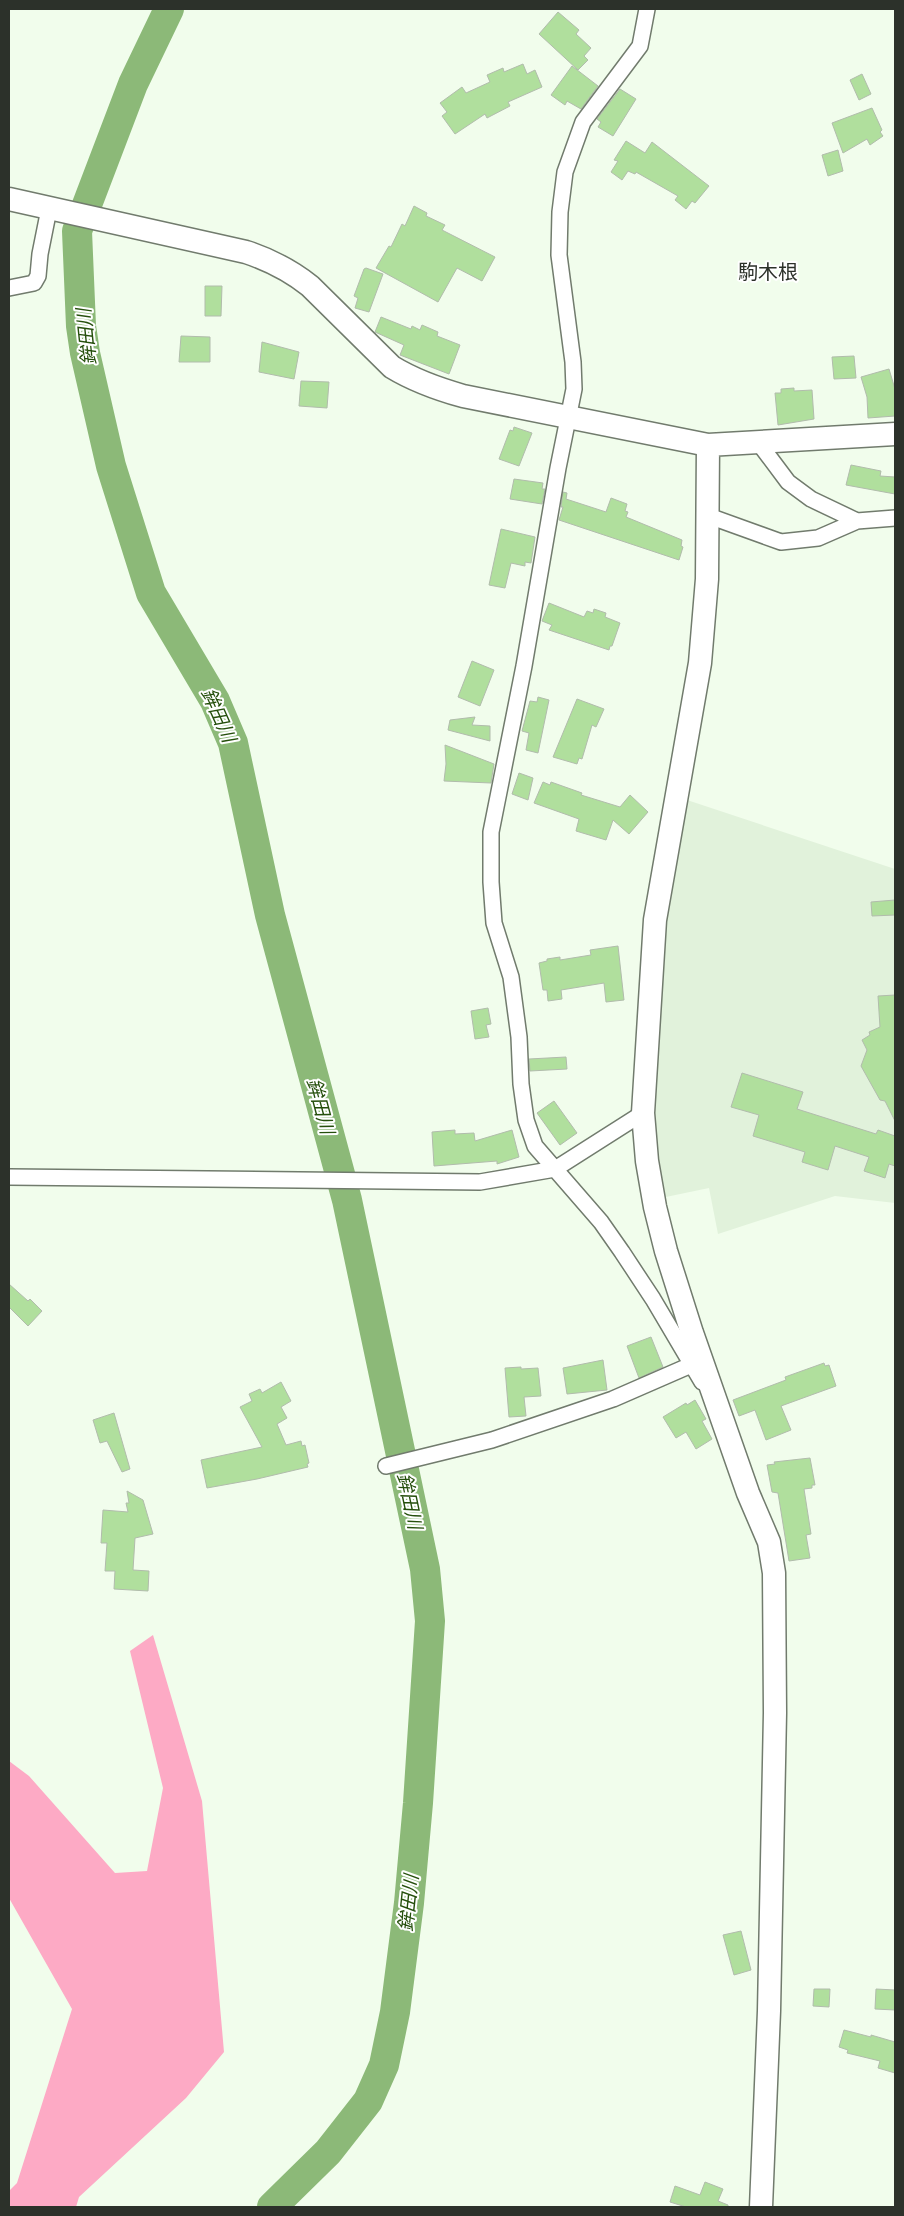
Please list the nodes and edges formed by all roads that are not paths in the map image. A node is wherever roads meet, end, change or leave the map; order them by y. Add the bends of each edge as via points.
1 (647, 9) edge
2 (9, 199) edge
3 (56, 211) junction
4 (9, 288) edge
5 (568, 418) junction
6 (895, 434) edge
7 (758, 442) junction
8 (708, 445) junction
9 (706, 515) junction
10 (895, 518) edge
11 (857, 521) junction
12 (643, 1113) junction
13 (555, 1169) junction
14 (9, 1177) edge
15 (691, 1365) junction
16 (720, 1413) junction
17 (386, 1466) dead end
18 (761, 2207) edge

1 - 5 street via 640,46 583,122 565,172 560,212 560,255 574,388
2 - 3 street
3 - 4 street via 40,254 34,283
3 - 5 street via 246,252 277,264 310,286 379,355 408,377 463,396
5 - 8 street
5 - 13 street via 491,832 494,924 511,977 526,1120 535,1146
6 - 7 street
7 - 8 street
7 - 11 street via 788,482 811,499
8 - 9 street
9 - 11 street via 780,542 818,538
9 - 12 street via 706,579 700,663 655,920
10 - 11 street
12 - 13 street
12 - 16 street via 655,1206 692,1333
13 - 14 street via 480,1182
13 - 15 street via 601,1222 622,1252
15 - 16 street
15 - 17 street via 613,1399 492,1440
16 - 18 street via 769,1542 776,1597 769,2011

